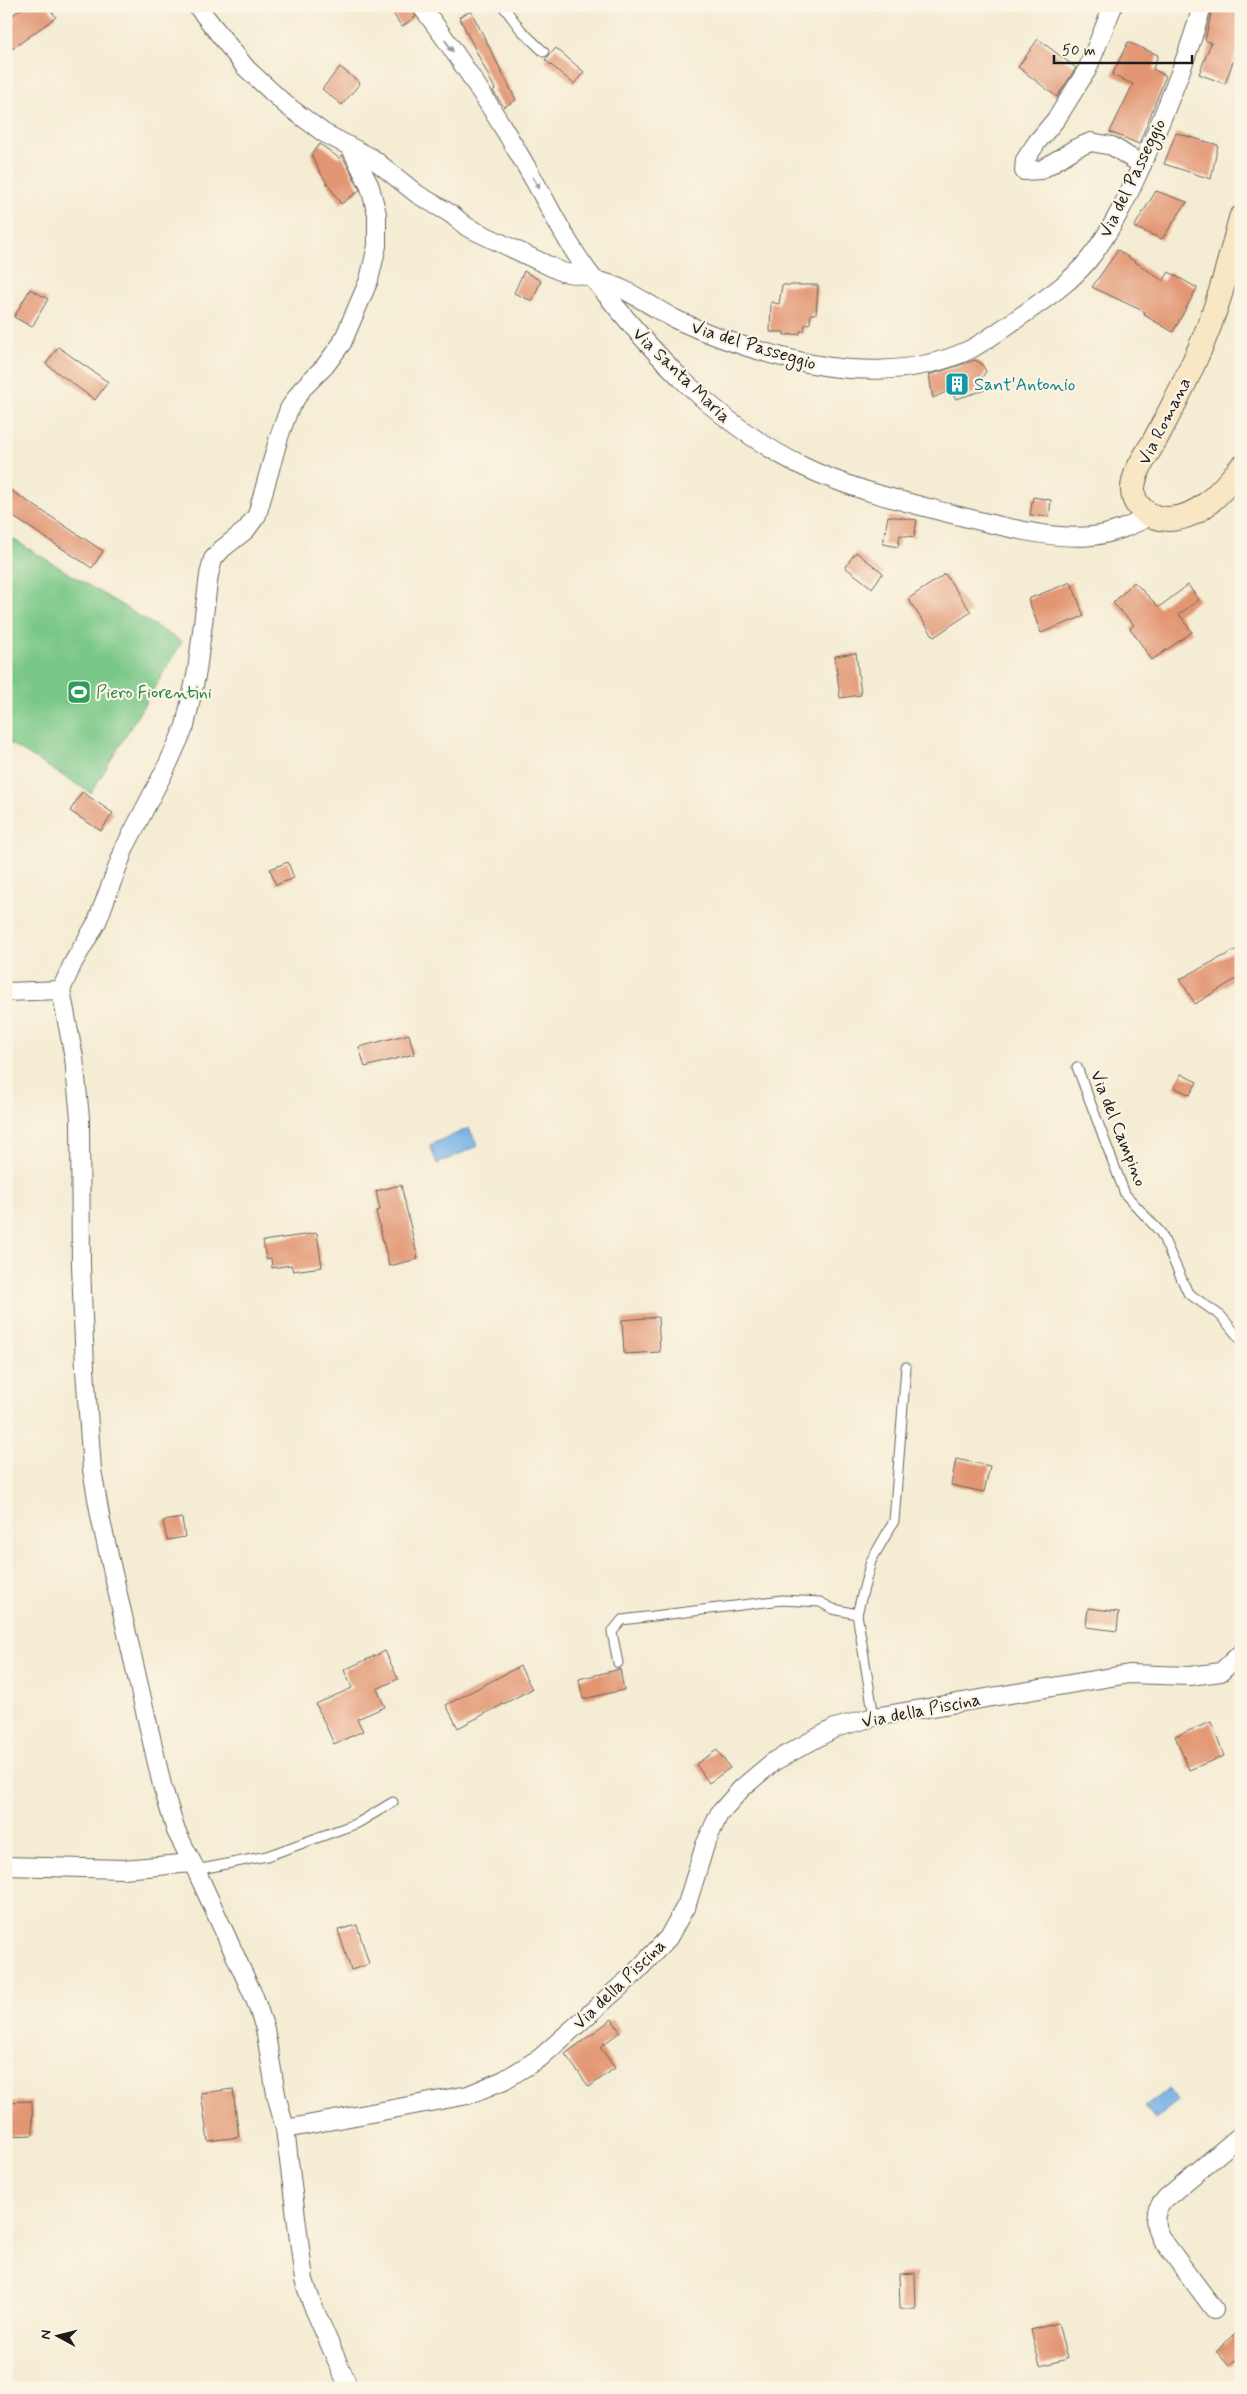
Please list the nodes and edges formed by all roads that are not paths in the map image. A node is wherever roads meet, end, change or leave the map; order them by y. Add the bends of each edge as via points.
1 (197, 6) edge
2 (421, 6) edge
3 (503, 6) edge
4 (1113, 6) edge
5 (1202, 6) edge
6 (544, 52) dead end
7 (351, 148) junction
8 (1142, 165) junction
9 (1241, 218) edge
10 (594, 279) junction
11 (1241, 468) edge
12 (1151, 516) junction
13 (61, 990) junction
14 (6, 992) edge
15 (1077, 1067) dead end
16 (1241, 1340) edge
17 (906, 1367) dead end
18 (857, 1614) junction
19 (1241, 1653) edge
20 (618, 1663) dead end
21 (874, 1716) junction
22 (393, 1802) dead end
23 (6, 1866) edge
24 (194, 1866) junction
25 (285, 2129) junction
26 (1241, 2135) edge
27 (1214, 2308) dead end
28 (349, 2388) edge

1 - 7 street, Via del Passeggio via 234,54 271,92 324,133
2 -> 10 street, Via Santa Maria via 502,127
3 - 6 lane via 521,30
4 - 8 street via 1087,70 1026,160 1024,171 1041,170 1091,142 1112,146
5 - 8 street, Via del Passeggio via 1178,80
7 - 10 street, Via del Passeggio via 372,158 416,194 467,227 562,272
7 - 13 street via 370,188 377,214 377,246 369,280 342,343 290,409 257,515 246,530 213,559 208,575 198,671 184,726 125,847 97,922
8 - 10 street, Via del Passeggio via 1106,235 1070,280 984,341 954,356 927,364 857,370 787,359 692,327 611,284
9 - 12 street, Via Romana via 1198,354 1135,480 1136,500
10 - 12 street, Via Santa Maria via 650,347 705,402 743,432 815,472 932,509 1054,535 1100,535 1121,530
11 - 12 street via 1209,503 1194,513 1172,519
13 - 14 street
13 - 24 street via 80,1111 83,1331 94,1486 162,1785 176,1831
15 - 16 lane, Via del Campino via 1125,1194 1161,1233 1188,1293 1221,1316
17 - 18 lane via 894,1520 871,1561
18 - 20 lane via 833,1609 820,1602 782,1600 622,1620 612,1632
18 - 21 lane
19 - 21 street, Via della Piscina via 1220,1672 1190,1676 1129,1674
21 - 25 street, Via della Piscina via 836,1728 773,1762 742,1788 719,1814 686,1904 668,1938 632,1976 540,2058 504,2080 468,2095
22 - 24 lane via 358,1823 277,1853
23 - 24 street via 122,1869
24 - 25 street via 258,2007
25 - 28 street via 304,2280
26 - 27 street via 1166,2198 1156,2216 1156,2229 1161,2238

